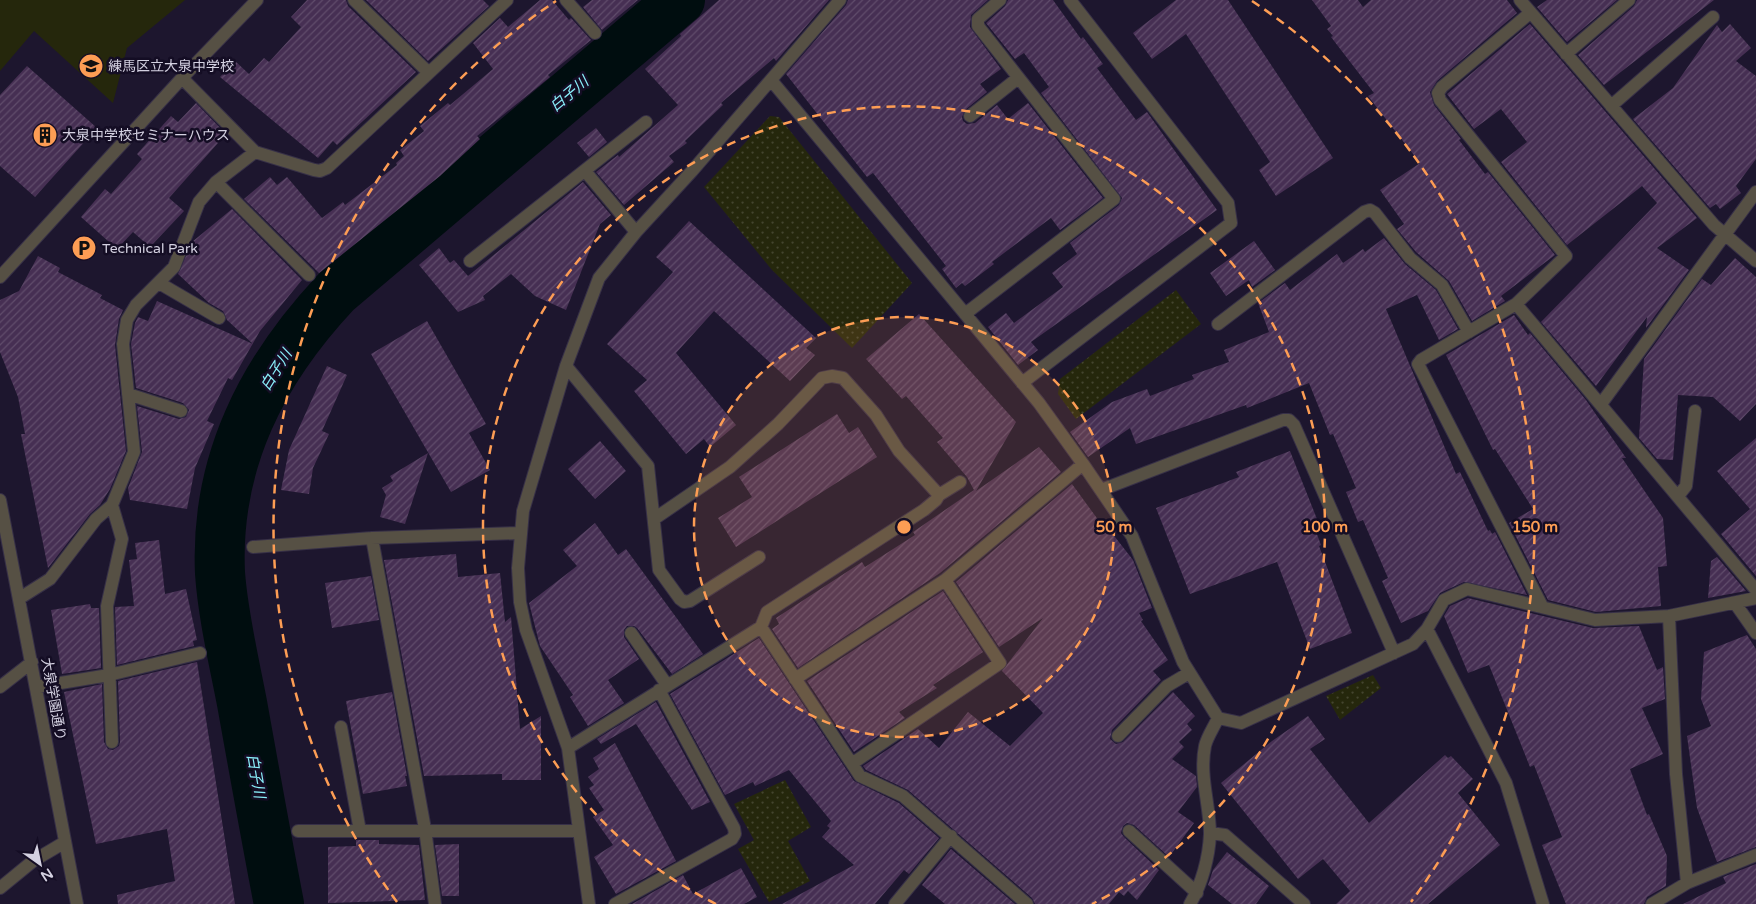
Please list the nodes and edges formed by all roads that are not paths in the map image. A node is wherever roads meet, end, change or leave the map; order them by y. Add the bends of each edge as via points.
1 (257, 0) edge
2 (354, 0) edge
3 (507, 0) edge
4 (566, 0) edge
5 (840, 0) edge
6 (1000, 0) edge
7 (1070, 0) edge
8 (1520, 0) edge
9 (1629, 0) edge
10 (1530, 13) junction
11 (1714, 17) dead end
12 (595, 32) dead end
13 (1566, 54) junction
14 (428, 72) junction
15 (182, 78) junction
16 (1018, 78) junction
17 (771, 80) junction
18 (1611, 106) junction
19 (970, 116) dead end
20 (646, 122) dead end
21 (255, 152) junction
22 (585, 171) junction
23 (216, 182) junction
24 (1756, 192) edge
25 (636, 232) junction
26 (1725, 236) junction
27 (470, 261) dead end
28 (1756, 261) edge
29 (309, 275) dead end
30 (0, 277) edge
31 (159, 283) junction
32 (1516, 304) junction
33 (965, 314) junction
34 (219, 318) dead end
35 (1218, 324) dead end
36 (1469, 332) junction
37 (566, 366) junction
38 (1022, 383) junction
39 (128, 394) junction
40 (1601, 404) junction
41 (181, 411) dead end
42 (1695, 411) dead end
43 (1084, 464) junction
44 (960, 482) dead end
45 (1101, 490) junction
46 (939, 495) junction
47 (1678, 496) junction
48 (0, 500) edge
49 (112, 505) junction
50 (654, 519) junction
51 (520, 533) junction
52 (372, 538) junction
53 (253, 547) dead end
54 (759, 556) dead end
55 (945, 580) junction
56 (1756, 590) edge
57 (20, 598) junction
58 (1756, 598) edge
59 (1735, 603) junction
60 (1542, 606) junction
61 (1669, 616) junction
62 (761, 627) junction
63 (1427, 628) junction
64 (631, 633) dead end
65 (1756, 633) edge
66 (200, 653) dead end
67 (1394, 653) junction
68 (32, 662) junction
69 (1189, 673) junction
70 (110, 675) junction
71 (795, 679) junction
72 (0, 687) edge
73 (36, 687) junction
74 (663, 687) junction
75 (1218, 718) junction
76 (340, 727) dead end
77 (1118, 736) dead end
78 (112, 742) dead end
79 (568, 748) junction
80 (853, 763) junction
81 (425, 830) junction
82 (298, 831) dead end
83 (360, 831) junction
84 (579, 831) junction
85 (1129, 831) dead end
86 (1210, 833) junction
87 (951, 836) junction
88 (65, 842) junction
89 (1756, 855) edge
90 (1687, 882) junction
91 (0, 888) edge
92 (1194, 899) edge
93 (77, 904) edge
94 (435, 904) edge
95 (589, 904) edge
96 (615, 904) edge
97 (895, 904) edge
98 (1027, 904) edge
99 (1304, 904) edge
100 (1543, 904) edge
101 (1652, 904) edge

1 - 15 street
2 - 14 street
3 - 14 street
4 - 12 street
5 - 17 street
6 - 16 street via 978,19 978,26
7 - 38 street via 1228,203 1231,223
8 - 10 street
9 - 13 street
10 - 13 street
10 - 32 street via 1438,93 1440,100 1565,252 1564,259
11 - 18 street
13 - 18 street
14 - 21 street via 327,168 320,171
15 - 21 street
15 - 30 street
16 - 19 street
16 - 33 street via 1114,199
17 - 25 street
17 - 33 street
18 - 26 street
20 - 22 street
21 - 23 street
22 - 25 street
22 - 27 street
23 - 29 street
23 - 31 street via 199,202 174,268
24 - 26 street
25 - 37 street via 599,278
26 - 28 street
26 - 40 street
31 - 34 street
31 - 39 street via 136,305 127,320 123,344
32 - 36 street
32 - 40 street
33 - 38 street
35 - 36 street via 1370,210 1410,258 1442,285
36 - 60 street via 1422,360 1419,368
37 - 50 street via 648,466
37 - 51 street via 523,511
38 - 43 street
39 - 41 street
39 - 49 street via 134,452
40 - 47 street
42 - 47 street via 1686,486
43 - 45 street
43 - 55 street
44 - 46 street
45 - 67 street via 1288,420 1294,424
45 - 69 street via 1132,536
46 - 50 street via 899,451 876,415 843,378 832,376 822,378 730,467
46 - 62 street via 924,510 767,612
47 - 56 street
48 - 57 street, 大泉学園通り
49 - 57 street via 96,519 50,579
49 - 70 street via 122,538 107,606
50 - 54 street via 659,570 684,602
51 - 52 street
51 - 79 street via 520,602 526,630
52 - 53 street
52 - 81 street
55 - 71 street
55 - 80 street via 1000,663
57 - 68 street, 大泉学園通り
58 - 59 street
59 - 61 street
59 - 65 street
60 - 61 street via 1595,620
60 - 63 street via 1467,589 1444,600
61 - 90 street via 1676,774
62 - 71 street
62 - 74 street
63 - 67 street via 1413,644
63 - 100 street via 1506,783
64 - 74 street
66 - 70 street
67 - 75 street via 1240,724
68 - 72 street
68 - 73 street, 大泉学園通り
69 - 75 street
69 - 77 street via 1167,686
70 - 73 street
70 - 78 street
71 - 80 street
73 - 88 street, 大泉学園通り
74 - 79 street
74 - 96 street via 735,834 732,840
75 - 86 street via 1205,745 1203,765
76 - 83 street
79 - 84 street
80 - 87 street via 860,776 903,796
81 - 83 street
81 - 84 street
81 - 94 street
82 - 83 street
84 - 95 street
85 - 92 street
86 - 92 street via 1208,853
86 - 99 street via 1225,835
87 - 97 street
87 - 98 street
88 - 91 street via 33,861
88 - 93 street, 大泉学園通り
89 - 90 street
90 - 101 street

